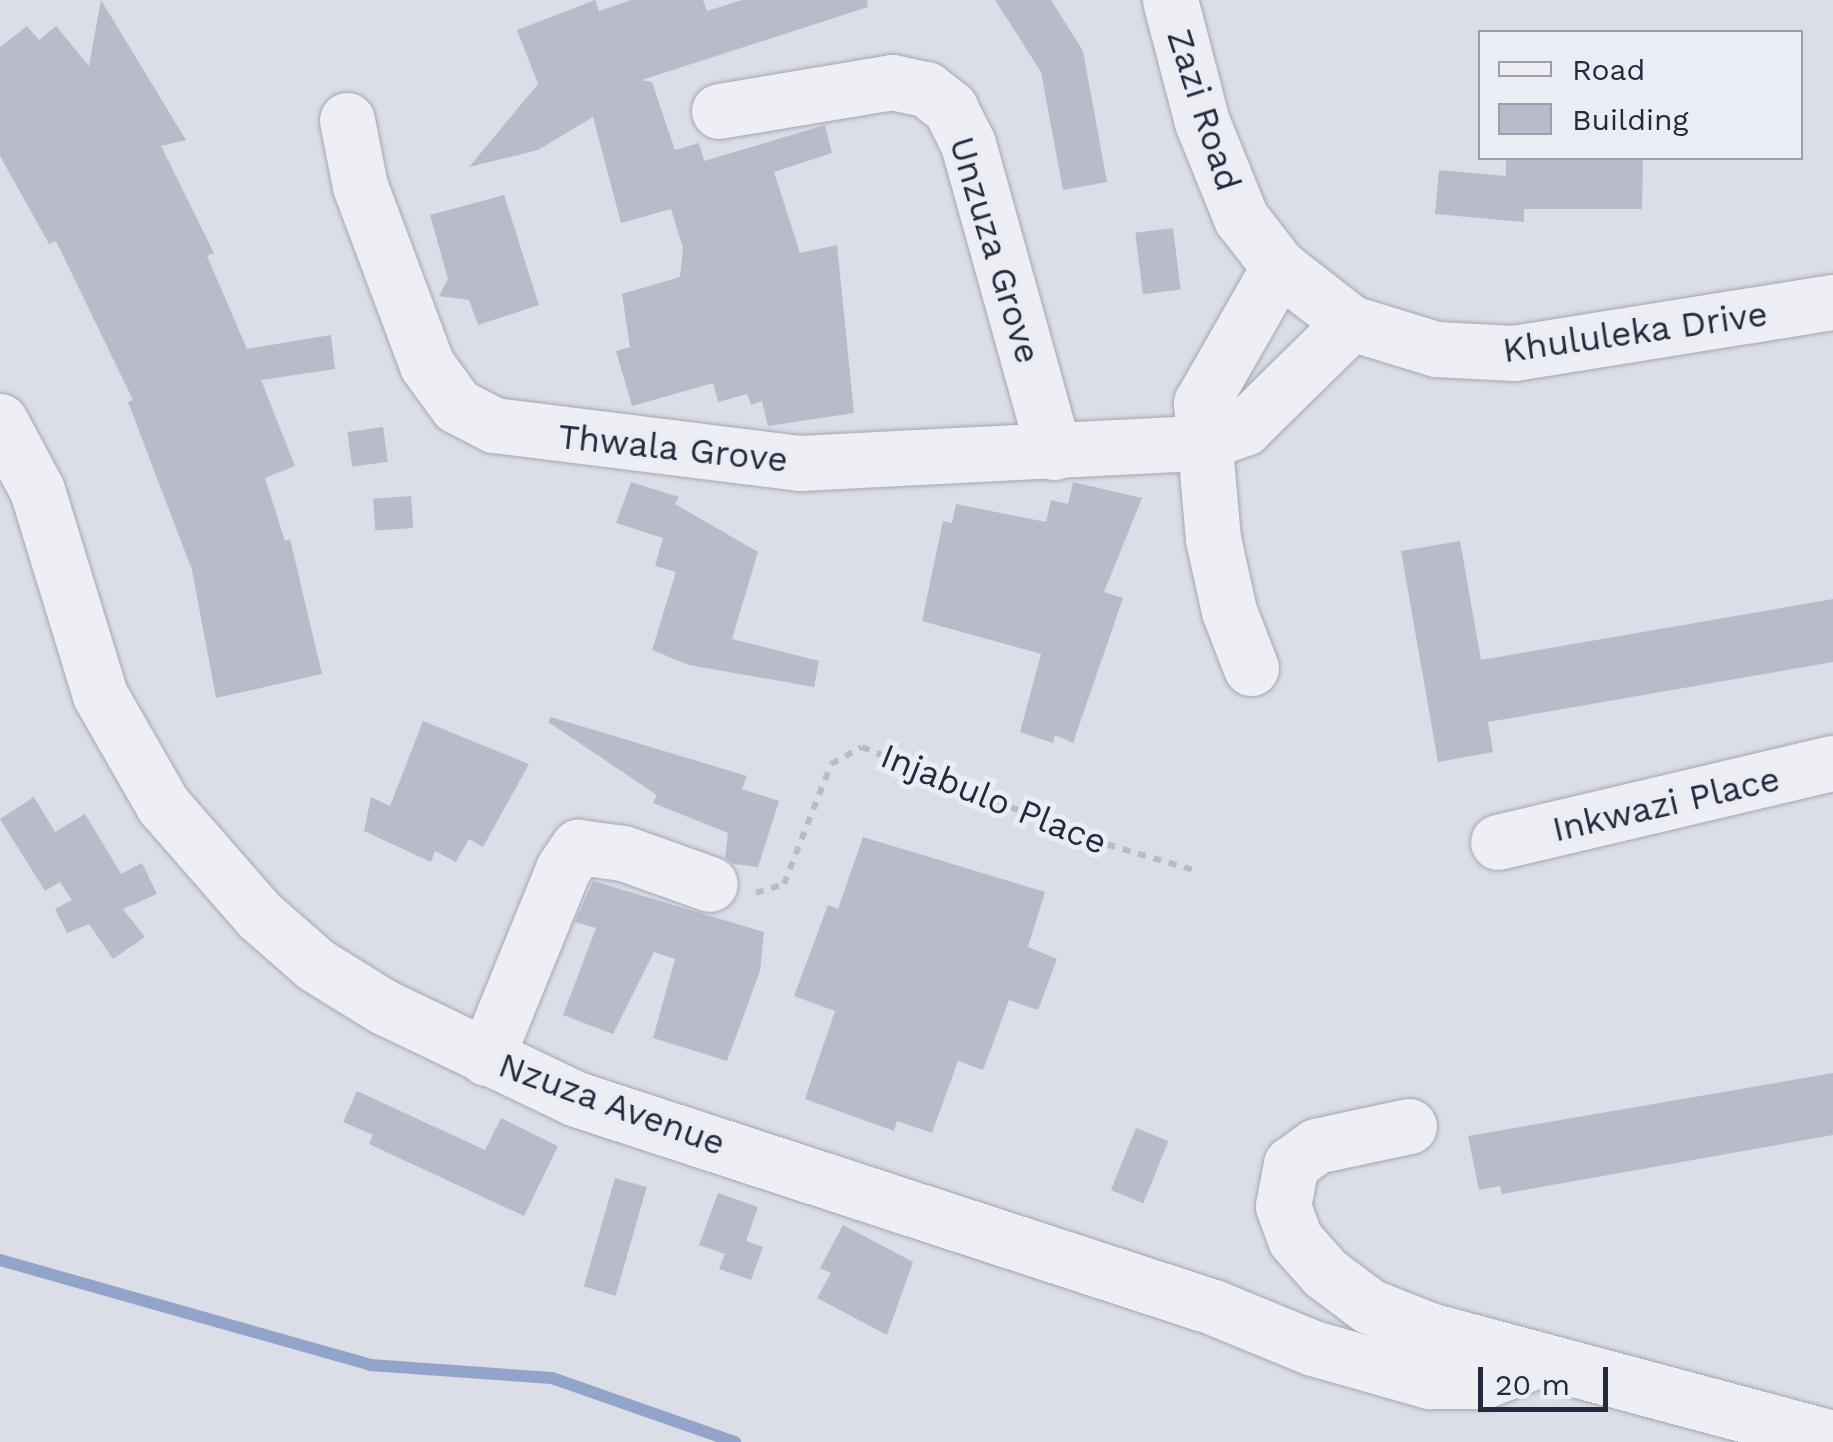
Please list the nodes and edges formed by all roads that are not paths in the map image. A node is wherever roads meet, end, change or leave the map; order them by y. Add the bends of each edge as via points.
1 (1170, 0) edge
2 (720, 112) dead end
3 (346, 120) dead end
4 (1279, 266) junction
5 (1833, 302) edge
6 (1351, 323) junction
7 (0, 421) edge
8 (1202, 443) junction
9 (1054, 452) junction
10 (1252, 668) dead end
11 (1833, 763) edge
12 (1498, 842) dead end
13 (710, 884) road end
14 (486, 1058) junction
15 (1409, 1126) dead end
16 (1532, 1362) junction
17 (1833, 1438) edge

1 - 4 street, Zazi Road via 1222,184
2 - 9 street, Unzuza Grove via 892,82 926,89 950,108 968,144
3 - 9 street, Thwala Grove via 360,186 427,365 457,406 494,425 800,463
4 - 6 street, Khululeka Drive
4 - 8 street via 1201,403
5 - 6 street, Khululeka Drive via 1514,354 1436,349
6 - 8 street, Thwala Grove via 1244,428
7 - 14 street, Nzuza Avenue via 37,490 100,695 164,805 260,916 316,964
8 - 9 street, Thwala Grove
8 - 10 street via 1225,593
11 - 12 street, Inkwazi Place
13 - 14 street via 623,853 578,847
14 - 16 street, Nzuza Avenue via 576,1099 1377,1368 1429,1380 1483,1380
15 - 16 street via 1316,1146 1291,1164 1282,1206 1295,1239 1325,1274 1369,1306
16 - 17 street via 1637,1382

